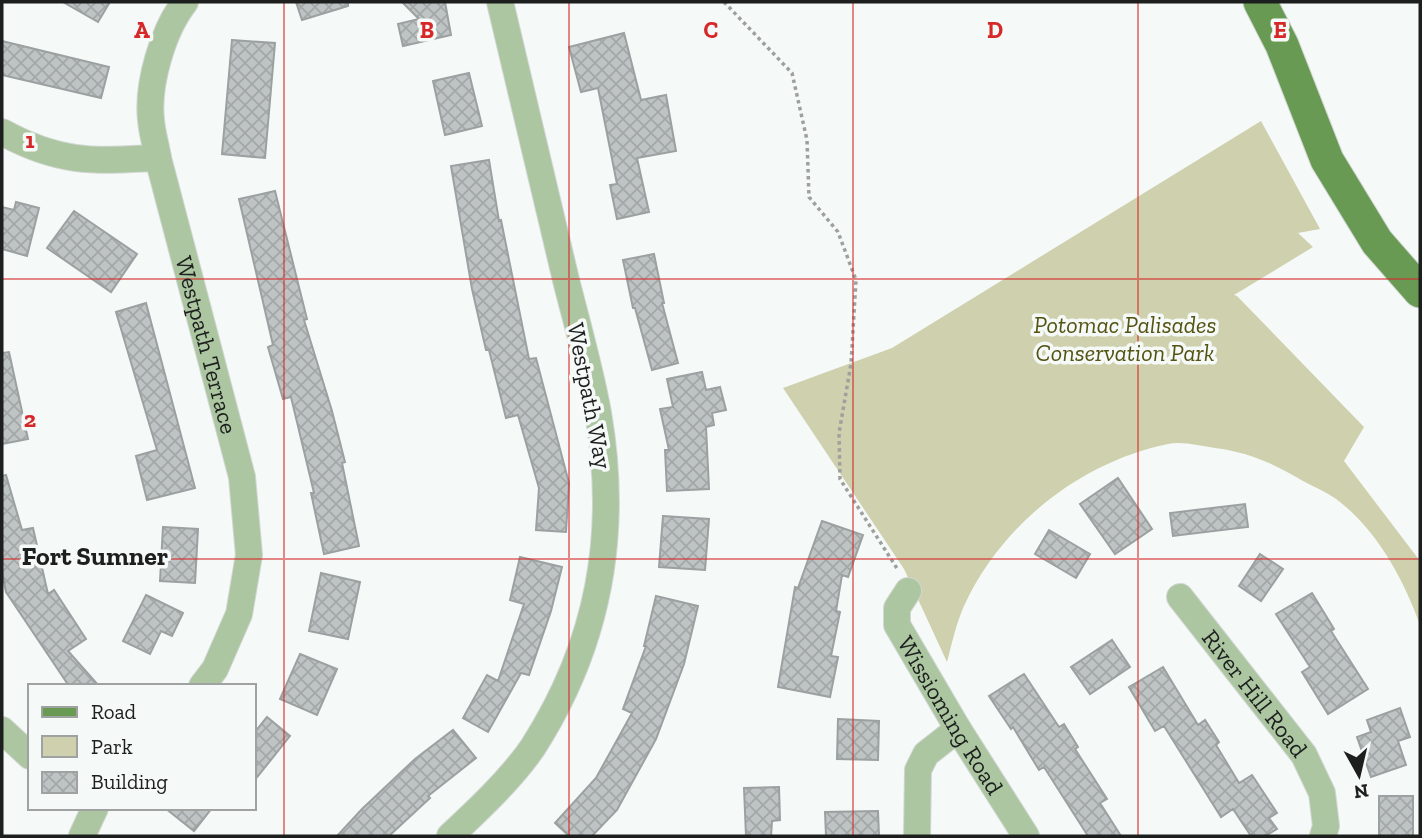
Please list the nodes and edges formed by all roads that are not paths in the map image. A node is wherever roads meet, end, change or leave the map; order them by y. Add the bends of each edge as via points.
1 (185, 2) edge
2 (500, 2) edge
3 (1260, 2) edge
4 (2, 132) edge
5 (158, 158) junction
6 (1420, 291) edge
7 (908, 591) road end
8 (1180, 597) dead end
9 (204, 684) edge
10 (958, 729) junction
11 (2, 730) edge
12 (28, 755) edge
13 (94, 810) edge
14 (82, 836) edge
15 (450, 836) edge
16 (917, 836) edge
17 (1026, 836) edge
18 (1323, 836) edge

1 - 5 street, Westpath Terrace via 160,53 152,89 150,119
2 - 15 street, Westpath Way via 598,413 607,490 604,557 591,625 565,691 531,749
3 - 6 main road via 1327,160 1377,242
4 - 5 street via 54,155 94,161
5 - 9 street, Westpath Terrace via 242,477 248,542 239,614
7 - 10 street, Wissioming Road via 897,608 897,625
8 - 18 street, River Hill Road via 1304,755 1321,793
10 - 16 street via 926,754 918,770
10 - 17 street, Wissioming Road
11 - 12 street
13 - 14 street

